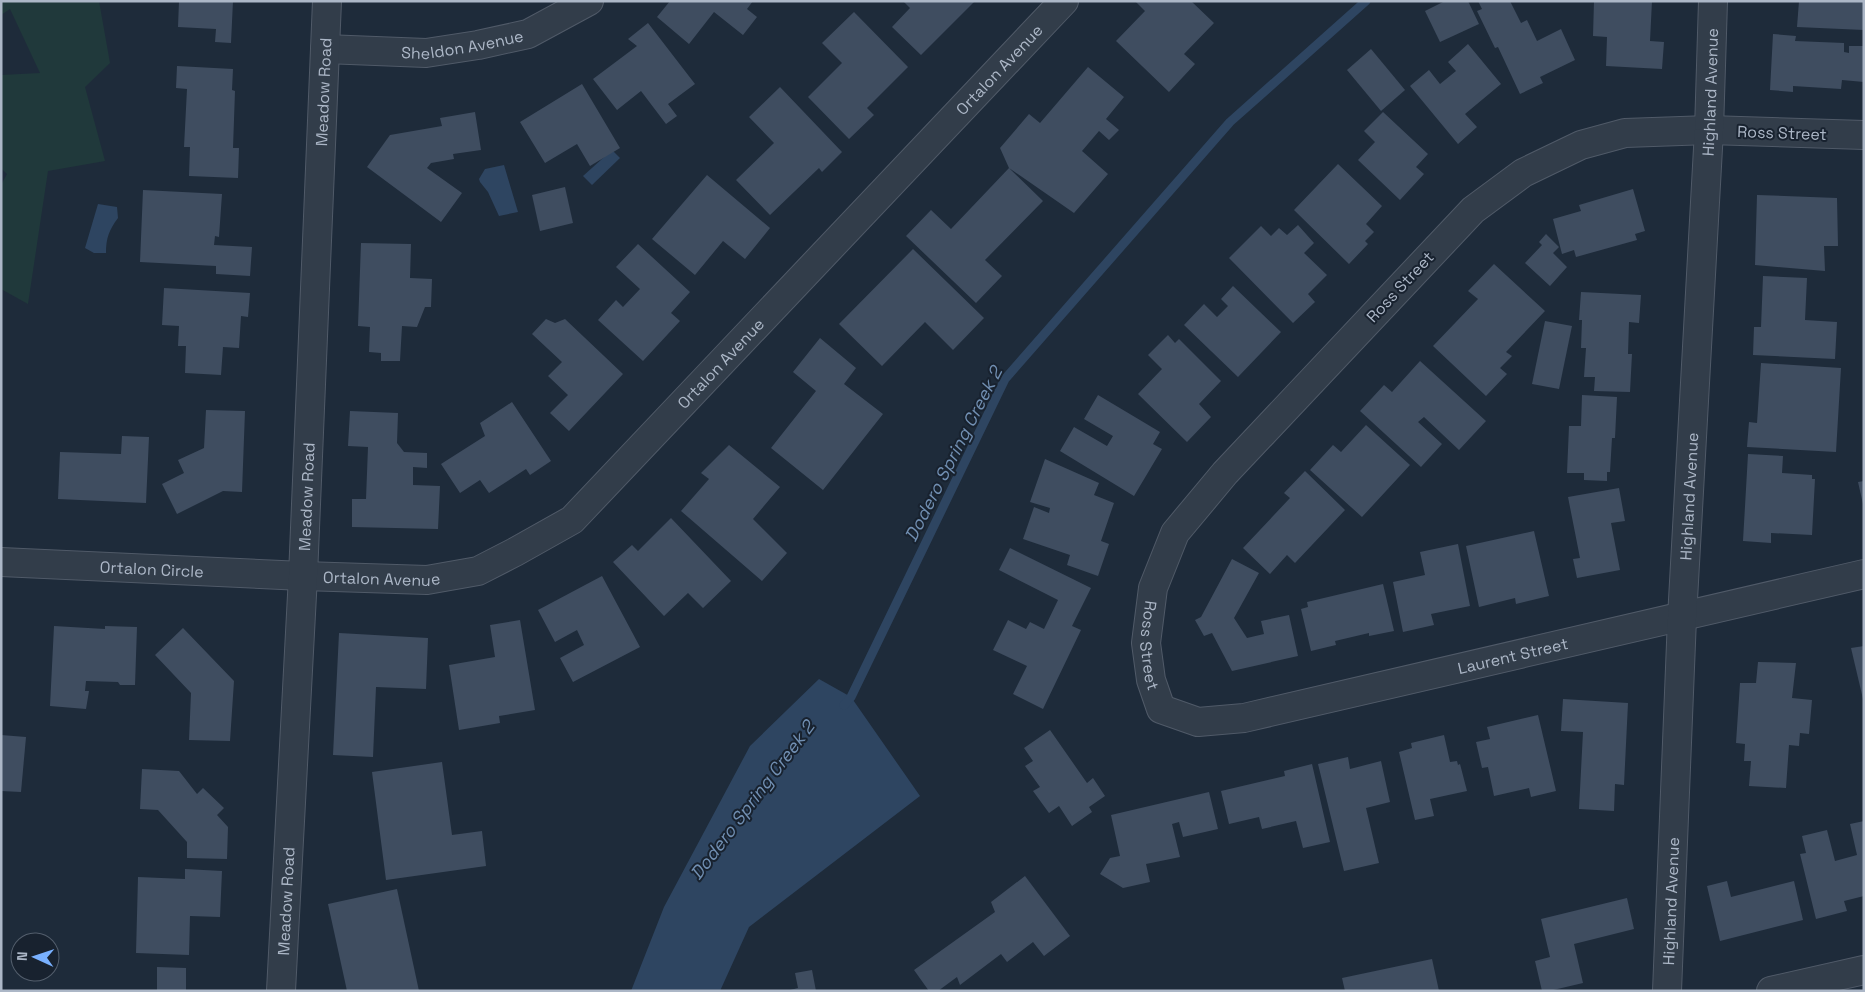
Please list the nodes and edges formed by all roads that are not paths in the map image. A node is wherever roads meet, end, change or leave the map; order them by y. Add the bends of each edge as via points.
1 (327, 1) edge
2 (589, 1) edge
3 (1064, 1) edge
4 (1713, 1) edge
5 (325, 49) junction
6 (1709, 130) junction
7 (1864, 136) edge
8 (1, 562) edge
9 (1864, 574) edge
10 (303, 576) junction
11 (1682, 618) junction
12 (1161, 709) joint
13 (1864, 970) edge
14 (281, 991) edge
15 (1667, 991) edge
16 (1771, 991) edge

1 - 5 street, Meadow Road
2 - 5 street, Sheldon Avenue via 528,34 478,45 426,53
3 - 10 street, Ortalon Avenue via 572,520 478,571 427,580
4 - 6 street, Highland Avenue
5 - 10 street, Meadow Road
6 - 7 street, Ross Street
6 - 11 street, Highland Avenue
6 - 12 street, Ross Street via 1625,134 1580,145 1522,174 1466,217 1225,473 1175,533 1152,588 1146,643 1151,680
8 - 10 street, Ortalon Circle
9 - 11 street, Laurent Street
10 - 14 street, Meadow Road
11 - 12 street, Laurent Street via 1244,718 1198,722
11 - 15 street, Highland Avenue
13 - 16 street

